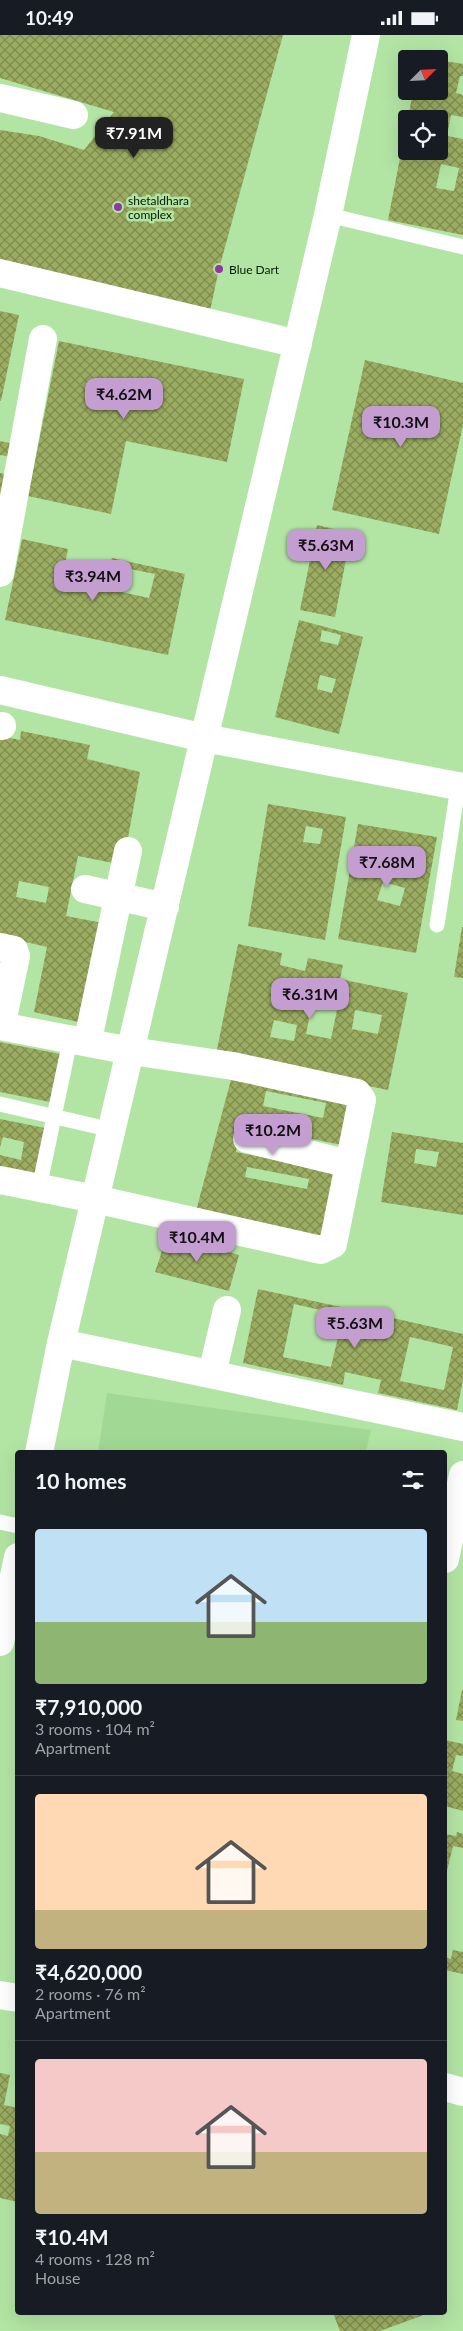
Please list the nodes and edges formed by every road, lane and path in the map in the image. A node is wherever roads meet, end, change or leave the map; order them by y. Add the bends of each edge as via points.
1 (366, 35) edge
2 (0, 98) edge
3 (74, 115) dead end
4 (328, 215) junction
5 (463, 247) edge
6 (0, 273) edge
7 (43, 339) dead end
8 (298, 344) junction
9 (0, 573) edge
10 (0, 690) edge
11 (204, 738) junction
12 (460, 787) edge
13 (128, 851) dead end
14 (85, 889) dead end
15 (118, 895) junction
16 (165, 907) junction
17 (437, 925) dead end
18 (0, 947) edge
19 (2, 1017) edge
20 (90, 1030) junction
21 (132, 1045) junction
22 (67, 1055) dead end
23 (0, 1104) edge
24 (54, 1117) junction
25 (112, 1129) junction
26 (247, 1139) dead end
27 (349, 1164) junction
28 (0, 1180) edge
29 (39, 1188) junction
30 (95, 1199) junction
31 (227, 1310) dead end
32 (61, 1343) junction
33 (212, 1374) junction
34 (463, 1427) edge
35 (40, 1450) edge
36 (463, 1475) edge
37 (0, 1522) edge
38 (15, 1525) edge
39 (447, 1550) edge
40 (15, 1571) edge
41 (0, 1642) edge
42 (0, 1995) edge
43 (15, 1998) edge
44 (447, 2088) edge
45 (463, 2092) edge

1 - 4 street
2 - 3 street
4 - 5 lane
4 - 8 street
6 - 8 street
7 - 9 street
8 - 11 street
10 - 11 street
11 - 12 street
11 - 16 street
12 - 17 lane
13 - 15 street
14 - 15 street
15 - 16 street
15 - 20 street
16 - 21 street
18 - 19 street via 14,949 16,955
19 - 20 street
19 - 21 street
20 - 21 street
21 - 25 street
21 - 27 street via 357,1093 362,1100
22 - 24 lane
23 - 24 lane
24 - 25 lane
24 - 29 lane
25 - 30 street
26 - 27 street
27 - 30 street via 333,1244 321,1250
28 - 29 street
29 - 30 street
30 - 32 street
31 - 33 street
32 - 33 street
32 - 35 street
33 - 34 street
36 - 39 street
37 - 38 lane
40 - 41 street
42 - 43 street
44 - 45 street

